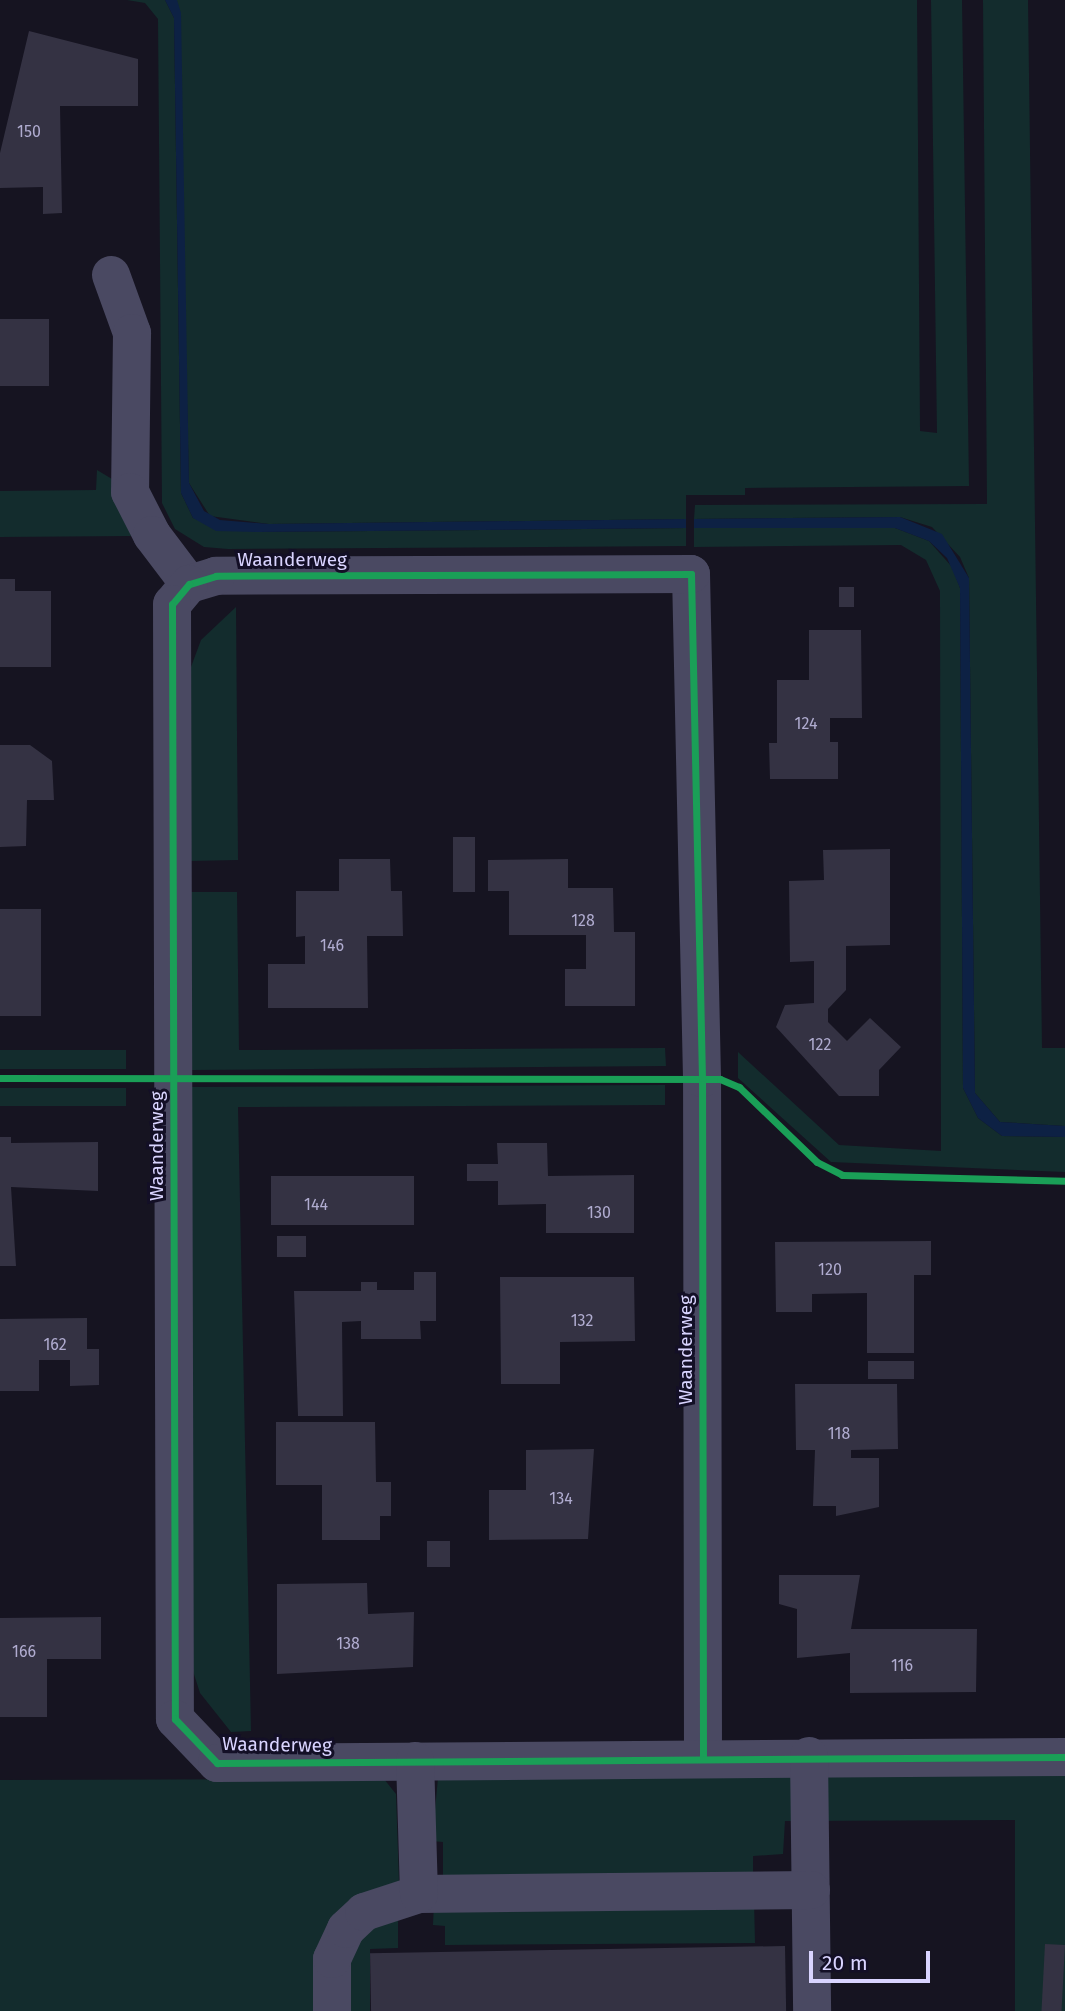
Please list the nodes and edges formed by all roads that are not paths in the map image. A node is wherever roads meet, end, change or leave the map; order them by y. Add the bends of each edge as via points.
1 (111, 275) dead end
2 (189, 584) junction
3 (703, 1756) junction
4 (809, 1756) junction
5 (1065, 1758) edge
6 (415, 1761) junction
7 (811, 1890) junction
8 (419, 1894) junction
9 (332, 2011) edge
10 (812, 2011) edge

1 - 2 street via 132,333 130,492 152,535
2 - 3 street, Waanderweg via 216,576 691,574 702,1078
2 - 6 street, Waanderweg via 172,604 175,1719 217,1763
3 - 4 street, Waanderweg
3 - 6 street, Waanderweg
4 - 5 street, Waanderweg
4 - 7 street
6 - 8 street
7 - 8 street
7 - 10 street
8 - 9 street via 364,1912 346,1929 331,1959

